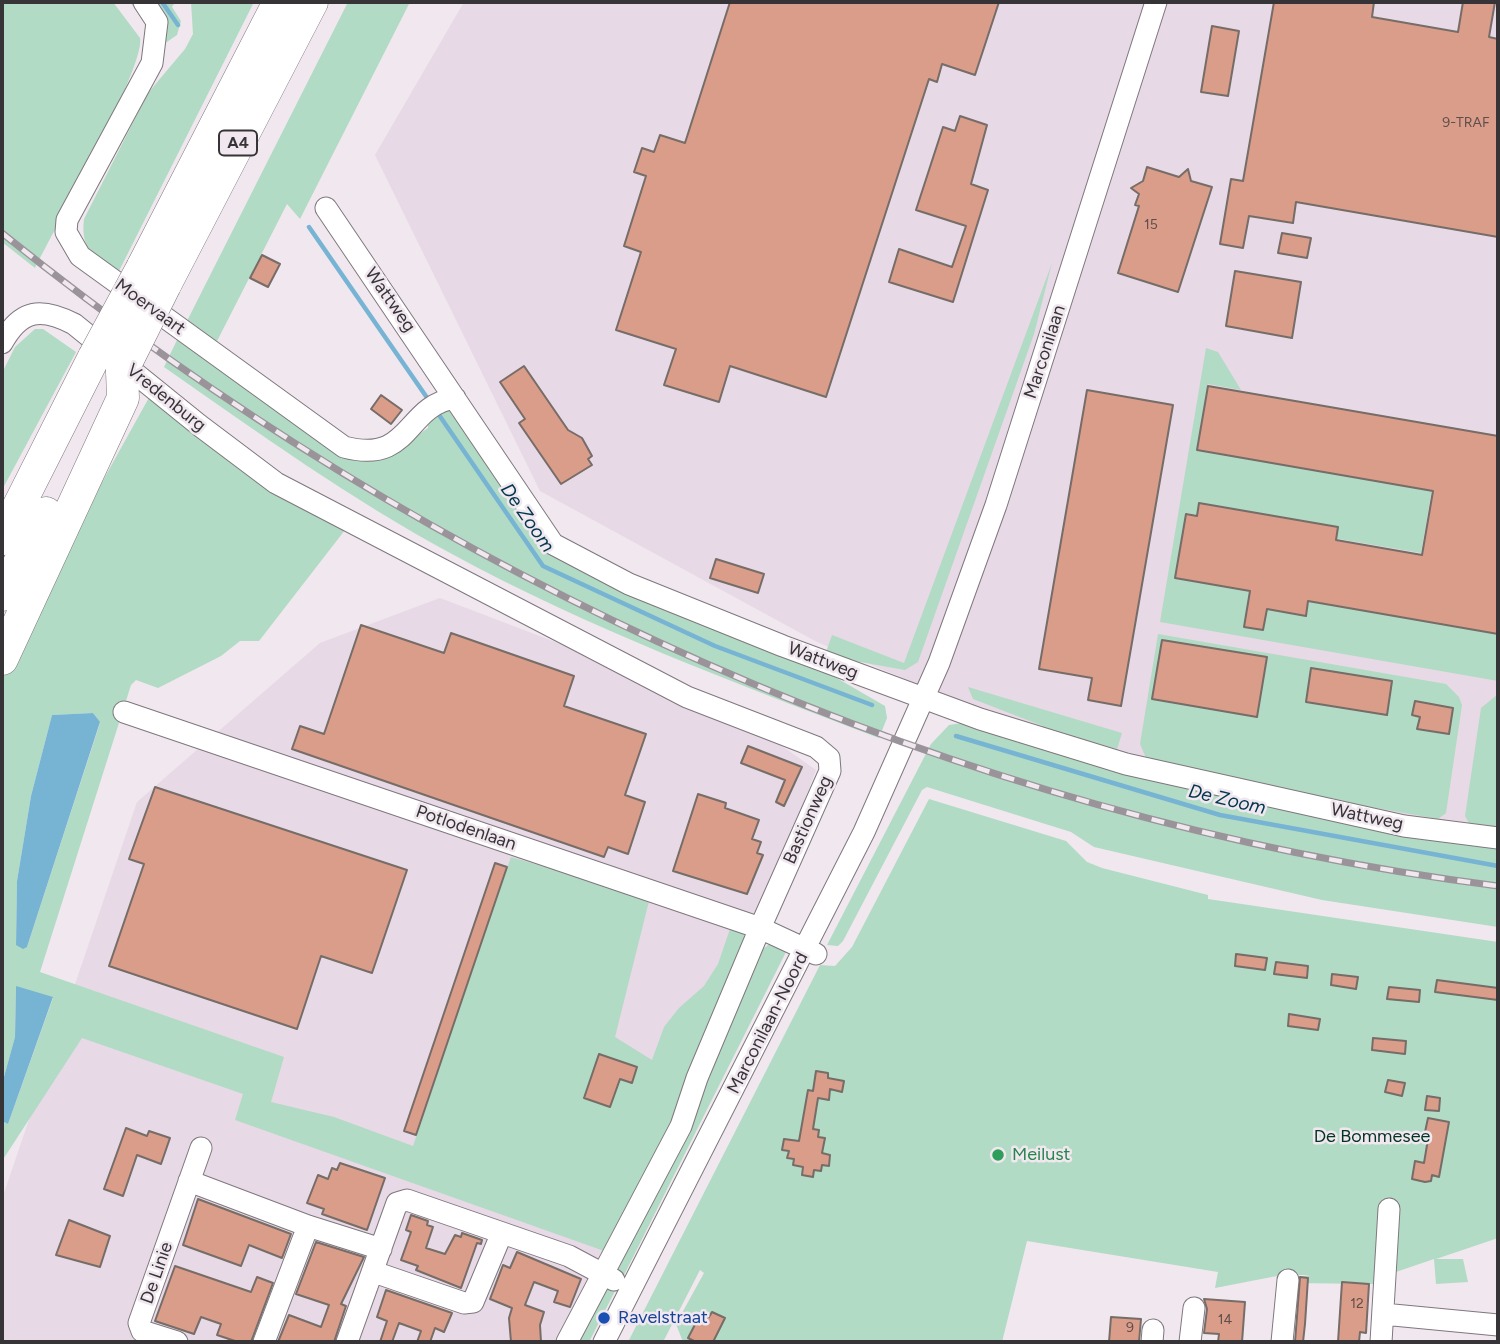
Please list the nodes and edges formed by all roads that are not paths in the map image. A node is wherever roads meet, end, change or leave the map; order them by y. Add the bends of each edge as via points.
1 (144, 2) edge
2 (279, 2) edge
3 (312, 2) edge
4 (1156, 2) edge
5 (326, 208) dead end
6 (153, 276) junction
7 (2, 343) edge
8 (103, 375) junction
9 (447, 399) junction
10 (2, 498) edge
11 (336, 515) joint
12 (2, 539) edge
13 (2, 595) edge
14 (2, 659) edge
15 (923, 699) junction
16 (124, 712) dead end
17 (1498, 838) edge
18 (760, 928) junction
19 (811, 952) junction
20 (201, 1148) dead end
21 (190, 1181) junction
22 (1389, 1209) dead end
23 (309, 1226) junction
24 (501, 1235) junction
25 (381, 1249) junction
26 (374, 1272) junction
27 (603, 1275) junction
28 (1288, 1280) dead end
29 (632, 1288) junction
30 (1194, 1308) dead end
31 (1383, 1314) junction
32 (1498, 1325) edge
33 (177, 1342) edge
34 (264, 1342) edge
35 (347, 1342) edge
36 (567, 1342) edge
37 (604, 1342) edge
38 (1190, 1342) edge
39 (1282, 1342) edge
40 (1381, 1342) edge

1 - 9 street, Moervaart via 157,22 152,63 67,219 71,245 344,447 379,450 396,443
2 - 6 highway, A4
3 - 6 highway, A4
4 - 15 street, Marconilaan via 996,505 964,600
5 - 9 street, Wattweg
6 - 8 highway, A4, bridge
7 - 11 street, Vredenburg via 20,319 51,312 74,324 276,483
8 - 10 highway, A4
8 - 12 highway, A4
8 - 13 highway, A4
8 - 14 highway, A4
9 - 15 street, Wattweg via 553,544 629,584
11 - 18 street, Bastionweg via 687,697 816,747 829,758 830,771
15 - 17 street, Wattweg via 1126,764 1404,826
15 - 19 street, Marconilaan-Noord
16 - 18 street, Potlodenlaan
18 - 19 street, Potlodenlaan
18 - 27 street, Bastionweg via 681,1126
19 - 29 street, Marconilaan-Noord
20 - 21 street, De Linie
21 - 23 street
21 - 33 street, De Linie via 139,1323 142,1331
22 - 31 street
23 - 25 street
23 - 34 street
24 - 25 street via 407,1200 397,1203
24 - 26 street via 473,1302 464,1303
24 - 27 street via 569,1256
25 - 26 street
26 - 35 street
27 - 29 street
27 - 36 street, Bastionweg
28 - 39 street
29 - 37 street, Marconilaan-Noord
30 - 38 street
31 - 32 street
31 - 40 street

